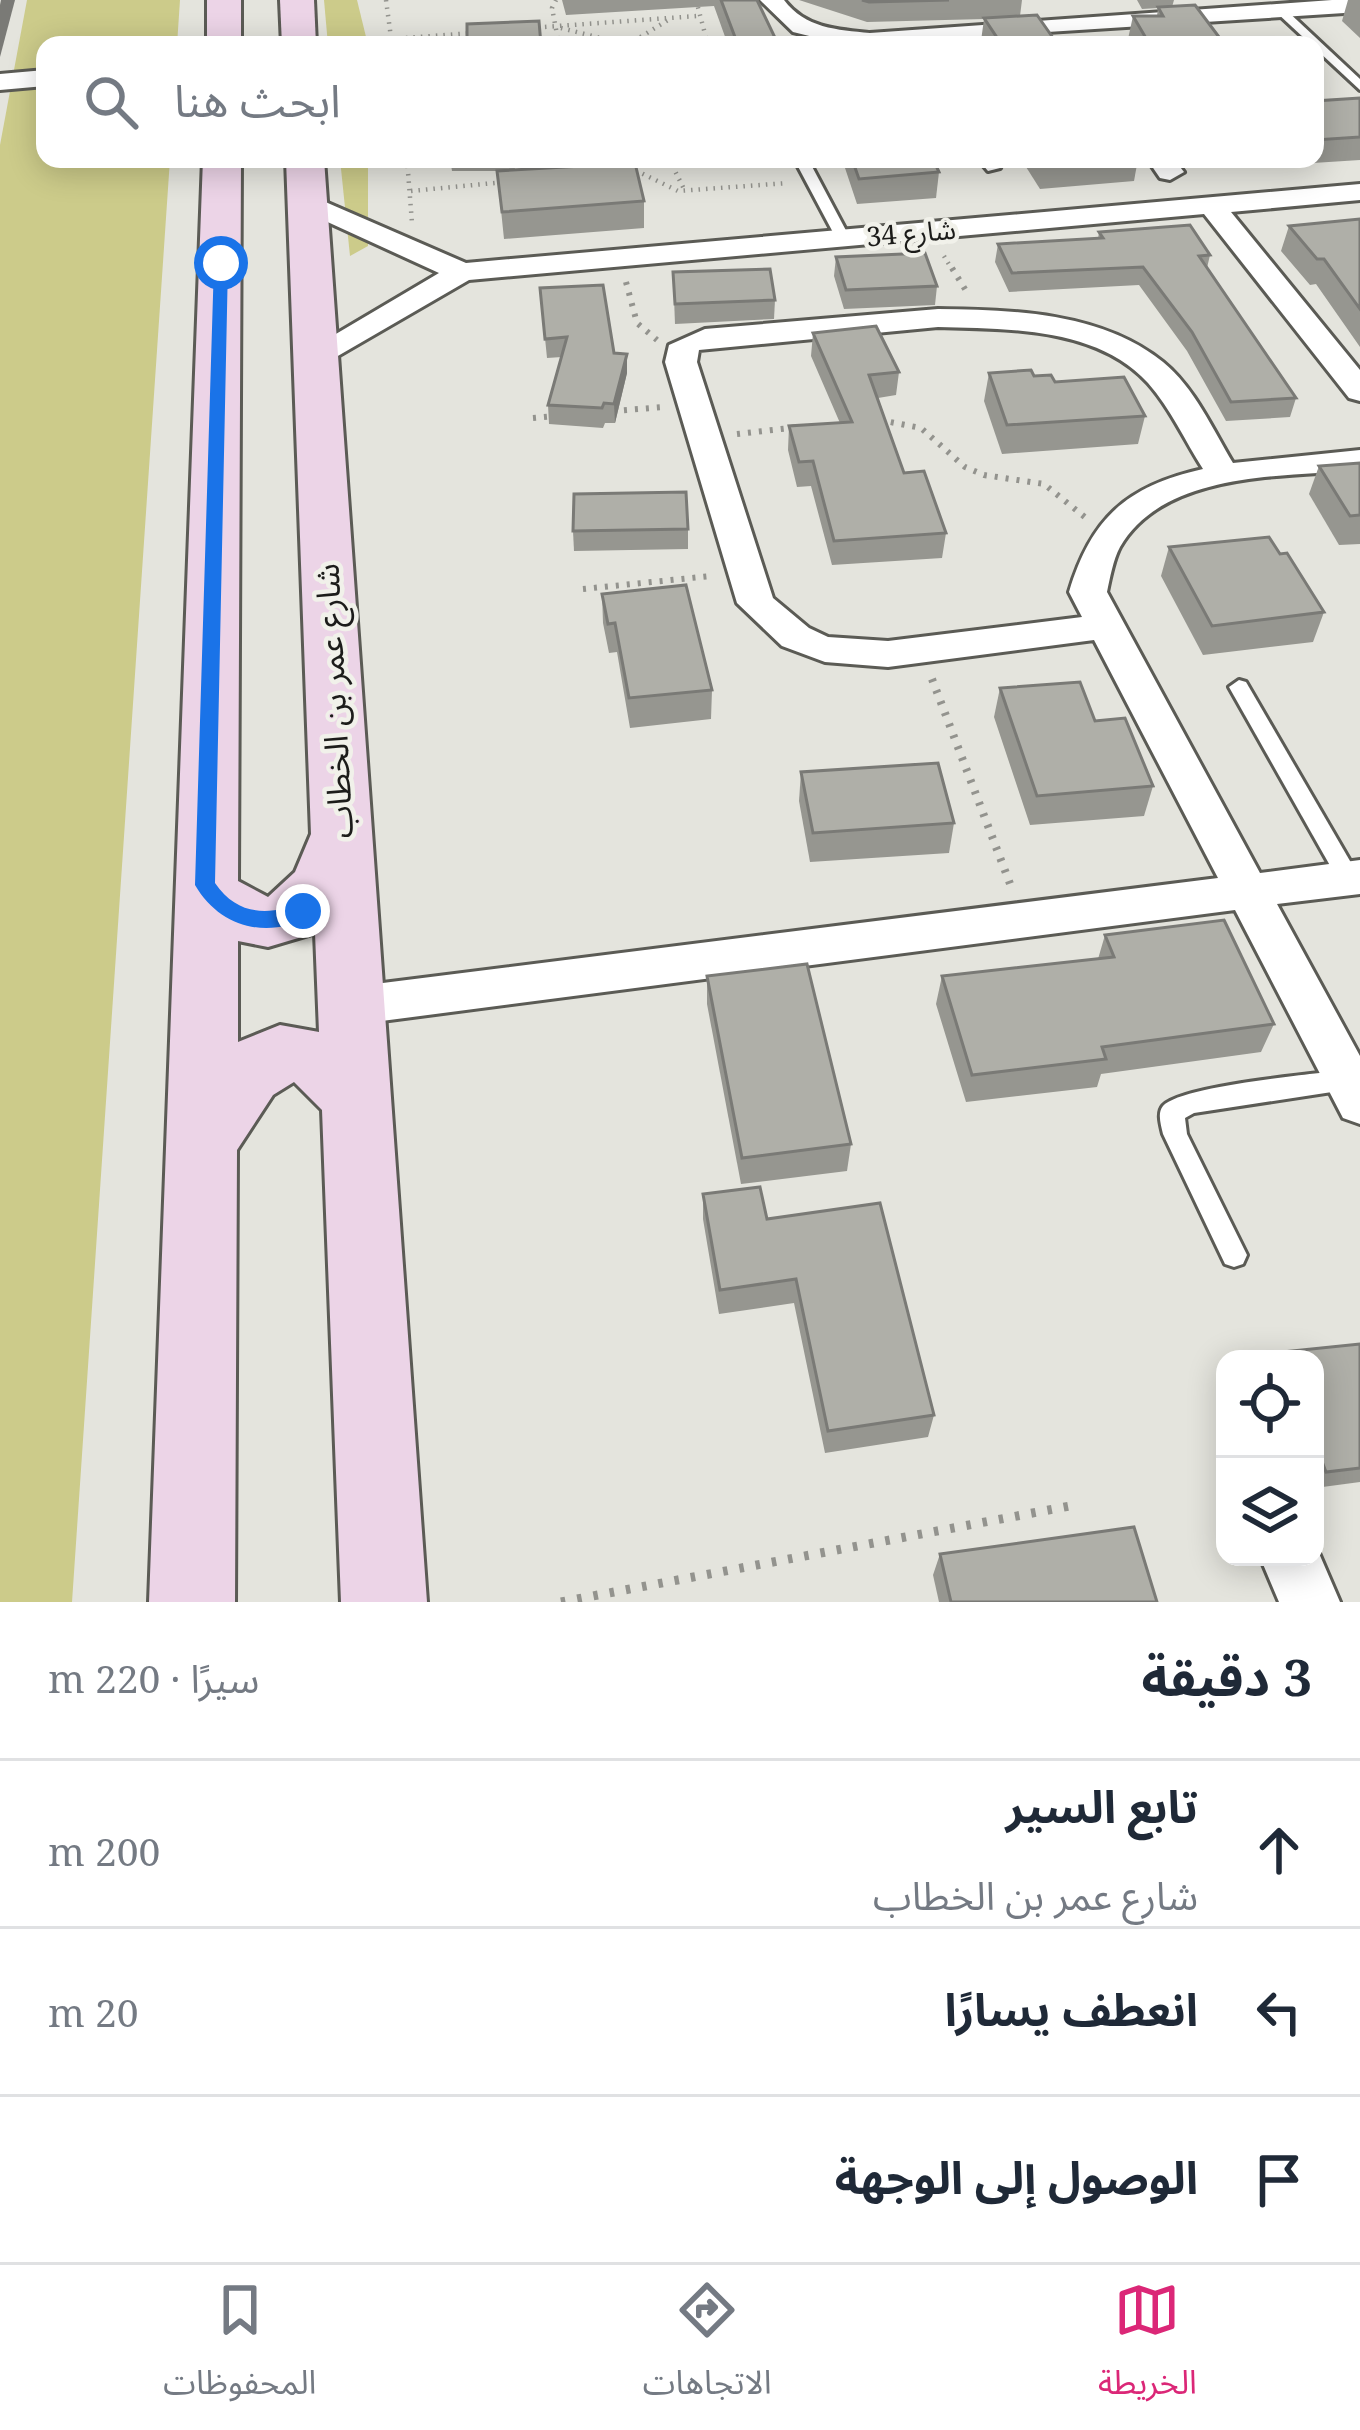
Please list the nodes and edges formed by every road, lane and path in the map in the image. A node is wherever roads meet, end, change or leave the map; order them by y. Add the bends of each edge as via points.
1 (224, 0) edge
2 (297, 0) edge
3 (386, 0) edge
4 (556, 0) edge
5 (696, 0) edge
6 (772, 0) edge
7 (1032, 0) edge
8 (1360, 4) edge
9 (1220, 7) edge
10 (1270, 7) edge
11 (697, 16) junction
12 (672, 18) junction
13 (554, 27) junction
14 (531, 28) edge
15 (484, 32) edge
16 (224, 36) edge
17 (299, 36) edge
18 (391, 36) edge
19 (447, 36) edge
20 (556, 36) edge
21 (596, 36) edge
22 (645, 36) edge
23 (705, 36) edge
24 (843, 36) edge
25 (1061, 36) edge
26 (1303, 36) edge
27 (1324, 54) edge
28 (36, 79) edge
29 (0, 82) edge
30 (1360, 86) edge
31 (222, 168) edge
32 (408, 168) edge
33 (674, 168) edge
34 (806, 168) edge
35 (621, 173) edge
36 (306, 180) edge
37 (506, 182) edge
38 (816, 186) junction
39 (411, 191) junction
40 (685, 191) junction
41 (1360, 192) edge
42 (1211, 205) junction
43 (929, 230) junction
44 (844, 238) junction
45 (413, 253) junction
46 (619, 258) junction
47 (462, 272) junction
48 (981, 316) junction
49 (685, 346) junction
50 (313, 357) junction
51 (1360, 391) edge
52 (602, 412) edge
53 (579, 414) edge
54 (533, 418) dead end
55 (700, 421) junction
56 (862, 421) edge
57 (817, 426) edge
58 (1360, 460) edge
59 (1224, 476) junction
60 (1105, 534) junction
61 (748, 572) junction
62 (583, 589) dead end
63 (1105, 626) junction
64 (921, 649) junction
65 (1239, 687) dead end
66 (341, 836) junction
67 (1354, 878) edge
68 (205, 885) junction
69 (1246, 893) junction
70 (1025, 922) junction
71 (352, 1006) junction
72 (1353, 1092) edge
73 (359, 1103) junction
74 (204, 1142) junction
75 (1234, 1255) dead end
76 (1075, 1505) dead end
77 (1294, 1566) edge
78 (192, 1602) edge
79 (384, 1602) edge
80 (561, 1602) edge
81 (1310, 1602) edge

1 - 16 street
2 - 17 street
3 - 18 path
4 - 13 path
5 - 11 path
6 - 24 street via 789,21
7 - 25 street
8 - 10 street
9 - 10 street
9 - 25 street
10 - 26 lane
11 - 12 path
11 - 23 path
12 - 13 path
12 - 22 path
13 - 14 path
13 - 20 path
13 - 21 path
15 - 19 path
27 - 30 lane
28 - 29 street
31 - 68 street
32 - 39 path
33 - 40 path
34 - 38 lane
35 - 40 path
36 - 45 street
36 - 50 street, شارع عمر بن الخطاب
37 - 39 path
38 - 40 path
38 - 44 lane
39 - 45 path
41 - 42 street, شارع 34
42 - 43 street, شارع 34
42 - 51 street
43 - 44 street, شارع 34
43 - 48 path
44 - 46 street, شارع 34
45 - 47 street
46 - 47 street, شارع 34
46 - 49 path via 642,331
47 - 50 street
48 - 49 street
48 - 59 street via 1042,325 1131,355 1154,371
49 - 55 street via 681,362
50 - 66 street, شارع عمر بن الخطاب
52 - 55 path
53 - 54 path
55 - 57 path
55 - 61 street
56 - 60 path via 921,428 965,467 1044,484
58 - 59 street
59 - 60 street via 1153,496
60 - 63 street via 1088,592
61 - 62 path
61 - 64 street via 756,603 783,630 824,649
63 - 64 street
63 - 69 street
64 - 70 path
65 - 67 lane
66 - 68 street via 324,878 292,919 266,924 232,913
66 - 71 street, شارع عمر بن الخطاب
67 - 69 street
68 - 74 street
69 - 70 street
69 - 72 street
70 - 71 street
71 - 73 street, شارع عمر بن الخطاب
72 - 75 lane via 1190,1103 1172,1113 1174,1134
73 - 74 street via 317,1060 279,1056 248,1073
73 - 79 street, شارع عمر بن الخطاب
74 - 78 street
76 - 80 path
77 - 81 street

